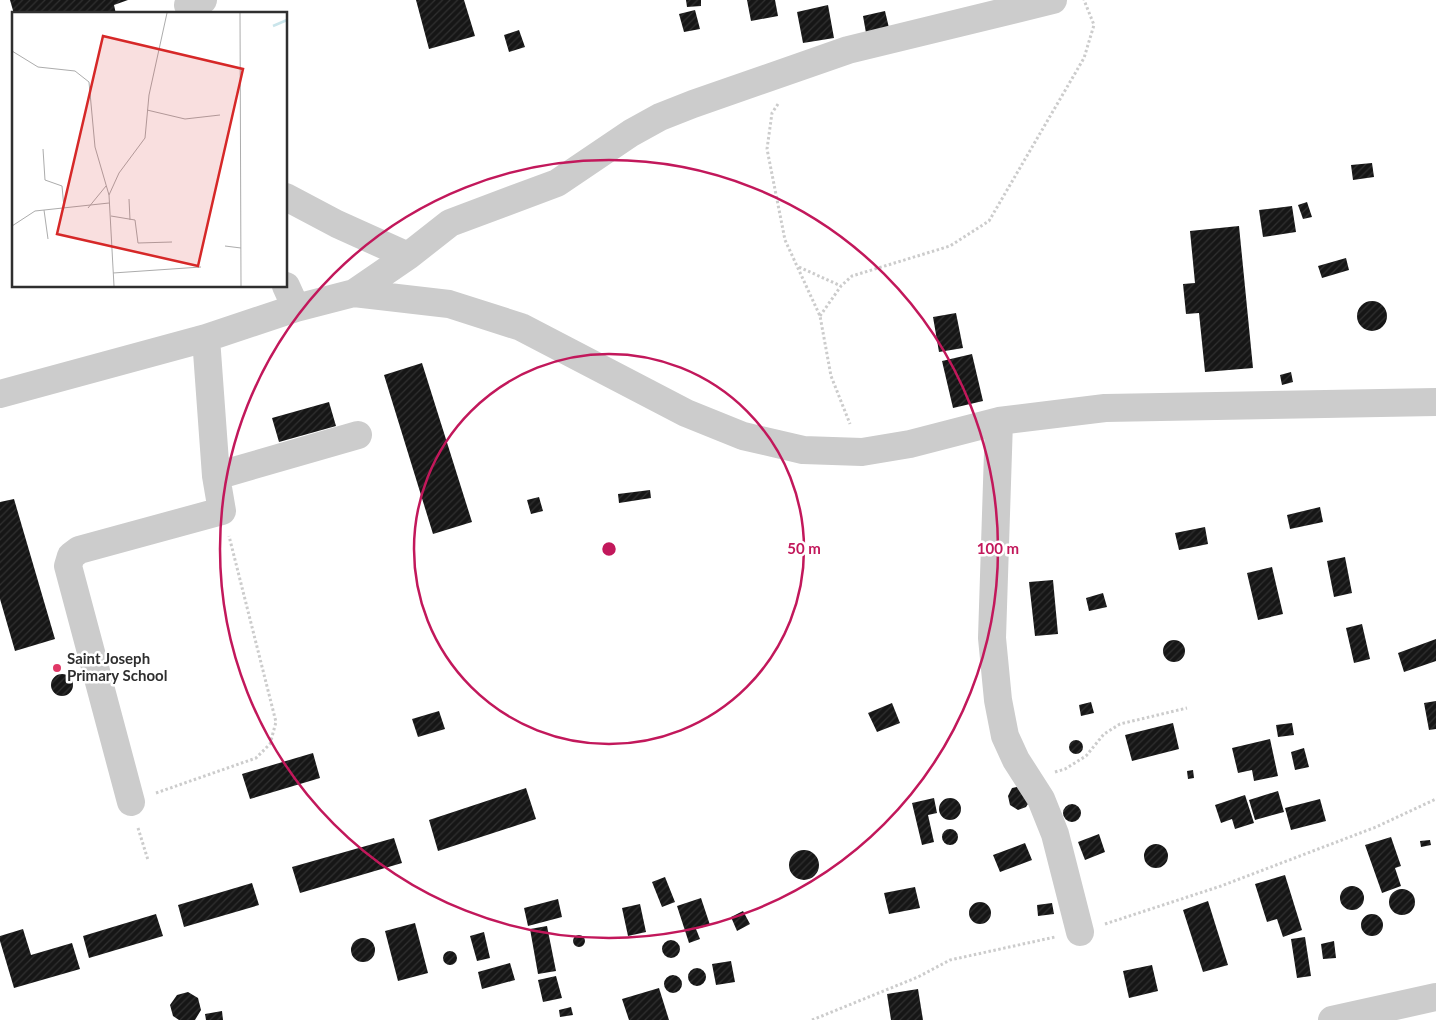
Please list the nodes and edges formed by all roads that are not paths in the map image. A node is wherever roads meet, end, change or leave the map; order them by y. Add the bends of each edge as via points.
1 (1053, 0) edge
2 (288, 199) edge
3 (408, 256) junction
4 (354, 293) junction
5 (291, 297) edge
6 (206, 338) junction
7 (0, 394) edge
8 (1436, 402) edge
9 (999, 421) junction
10 (358, 434) dead end
11 (216, 476) junction
12 (131, 802) road end
13 (1080, 932) road end
14 (1436, 997) edge
15 (1332, 1020) edge

1 - 3 street via 848,50 660,117 557,183 450,223
2 - 3 street
3 - 4 street
4 - 5 street
4 - 9 street via 449,304 521,327 686,413 743,436 803,450 862,452 910,444
5 - 6 street
6 - 7 street
6 - 11 street
8 - 9 street via 1105,408
9 - 13 street via 992,638 998,700 1005,736 1041,799 1055,834
10 - 11 street
11 - 12 street via 222,511 79,550 71,556 68,566
14 - 15 street

